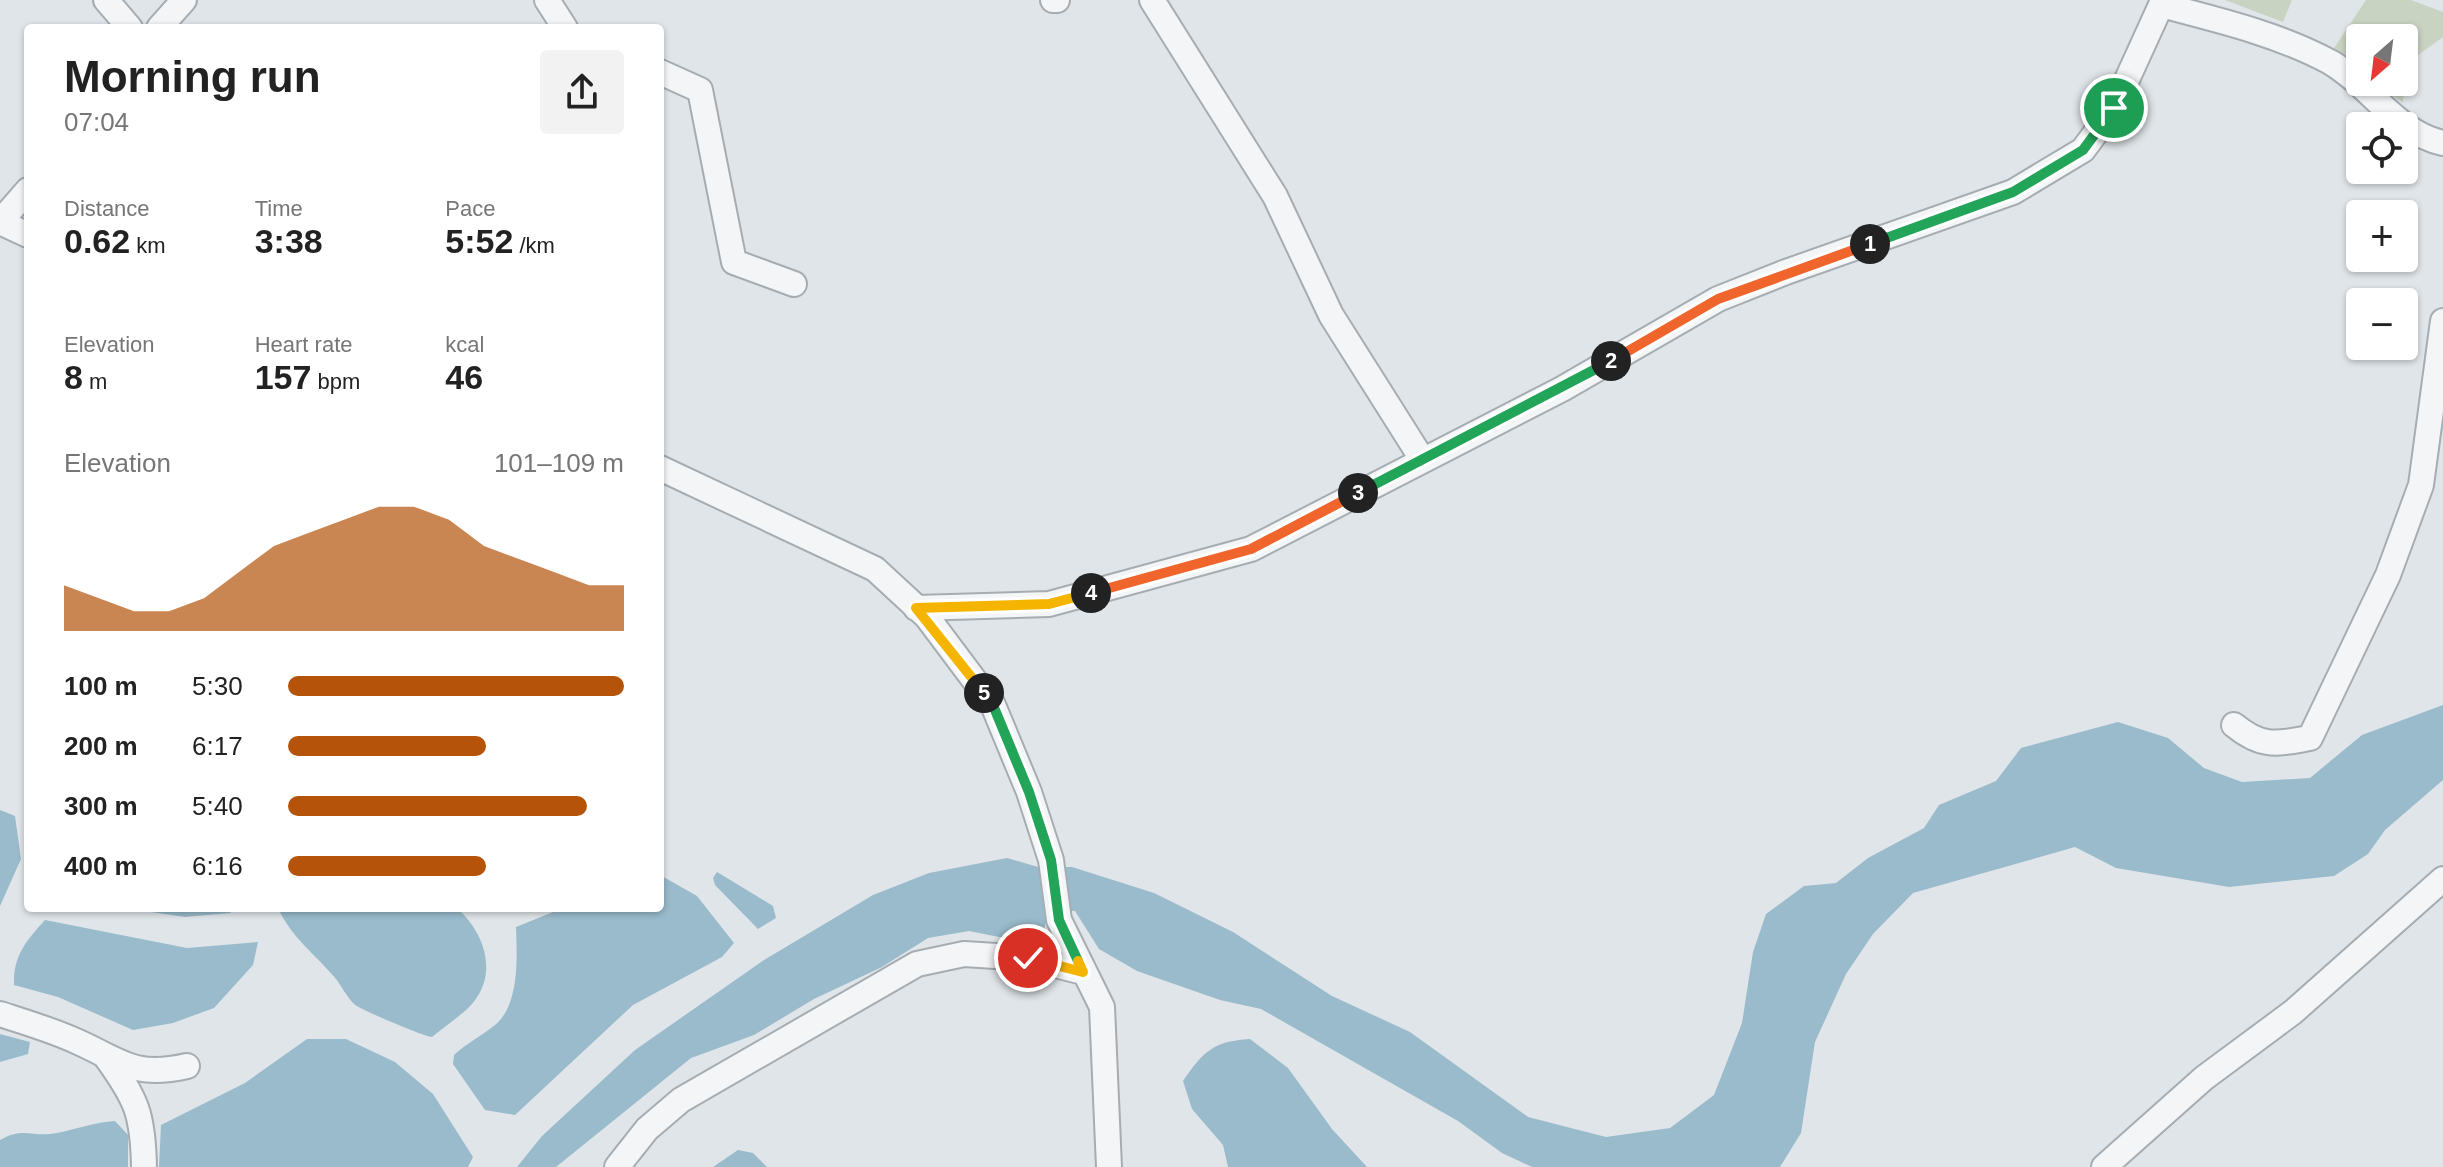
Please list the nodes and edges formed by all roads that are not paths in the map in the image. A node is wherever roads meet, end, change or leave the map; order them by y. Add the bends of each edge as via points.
1 (106, 0) edge
2 (184, 0) edge
3 (547, 0) edge
4 (1152, 0) edge
5 (2163, 2) edge
6 (127, 24) edge
7 (163, 24) edge
8 (562, 24) edge
9 (664, 74) edge
10 (2443, 143) edge
11 (24, 195) edge
12 (24, 233) edge
13 (794, 284) dead end
14 (2443, 321) edge
15 (1422, 459) junction
16 (664, 470) edge
17 (916, 608) junction
18 (2234, 725) dead end
19 (2443, 879) edge
20 (1083, 972) junction
21 (0, 1014) edge
22 (105, 1056) junction
23 (187, 1066) dead end
24 (144, 1167) edge
25 (617, 1167) edge
26 (1109, 1167) edge
27 (2104, 1167) edge

1 - 6 street
2 - 7 street
3 - 8 street
4 - 15 street via 1275,196 1331,315
5 - 10 street via 2272,37 2332,63 2422,138
5 - 15 street via 2114,108 2072,157 2013,192 1718,299 1562,389
9 - 13 street via 700,90 734,262
11 - 12 street via 0,222
14 - 18 street via 2421,485 2388,575 2310,738 2263,743
15 - 17 street via 1251,549 1049,604
16 - 17 street via 875,569
17 - 20 street via 993,705 1029,792 1051,860 1059,920
19 - 27 street via 2293,1012 2204,1078
20 - 25 street via 1028,958 964,954 917,964 681,1100 647,1129
20 - 26 street via 1102,1007
21 - 22 street
22 - 23 street via 157,1073
22 - 24 street via 132,1095 143,1126

